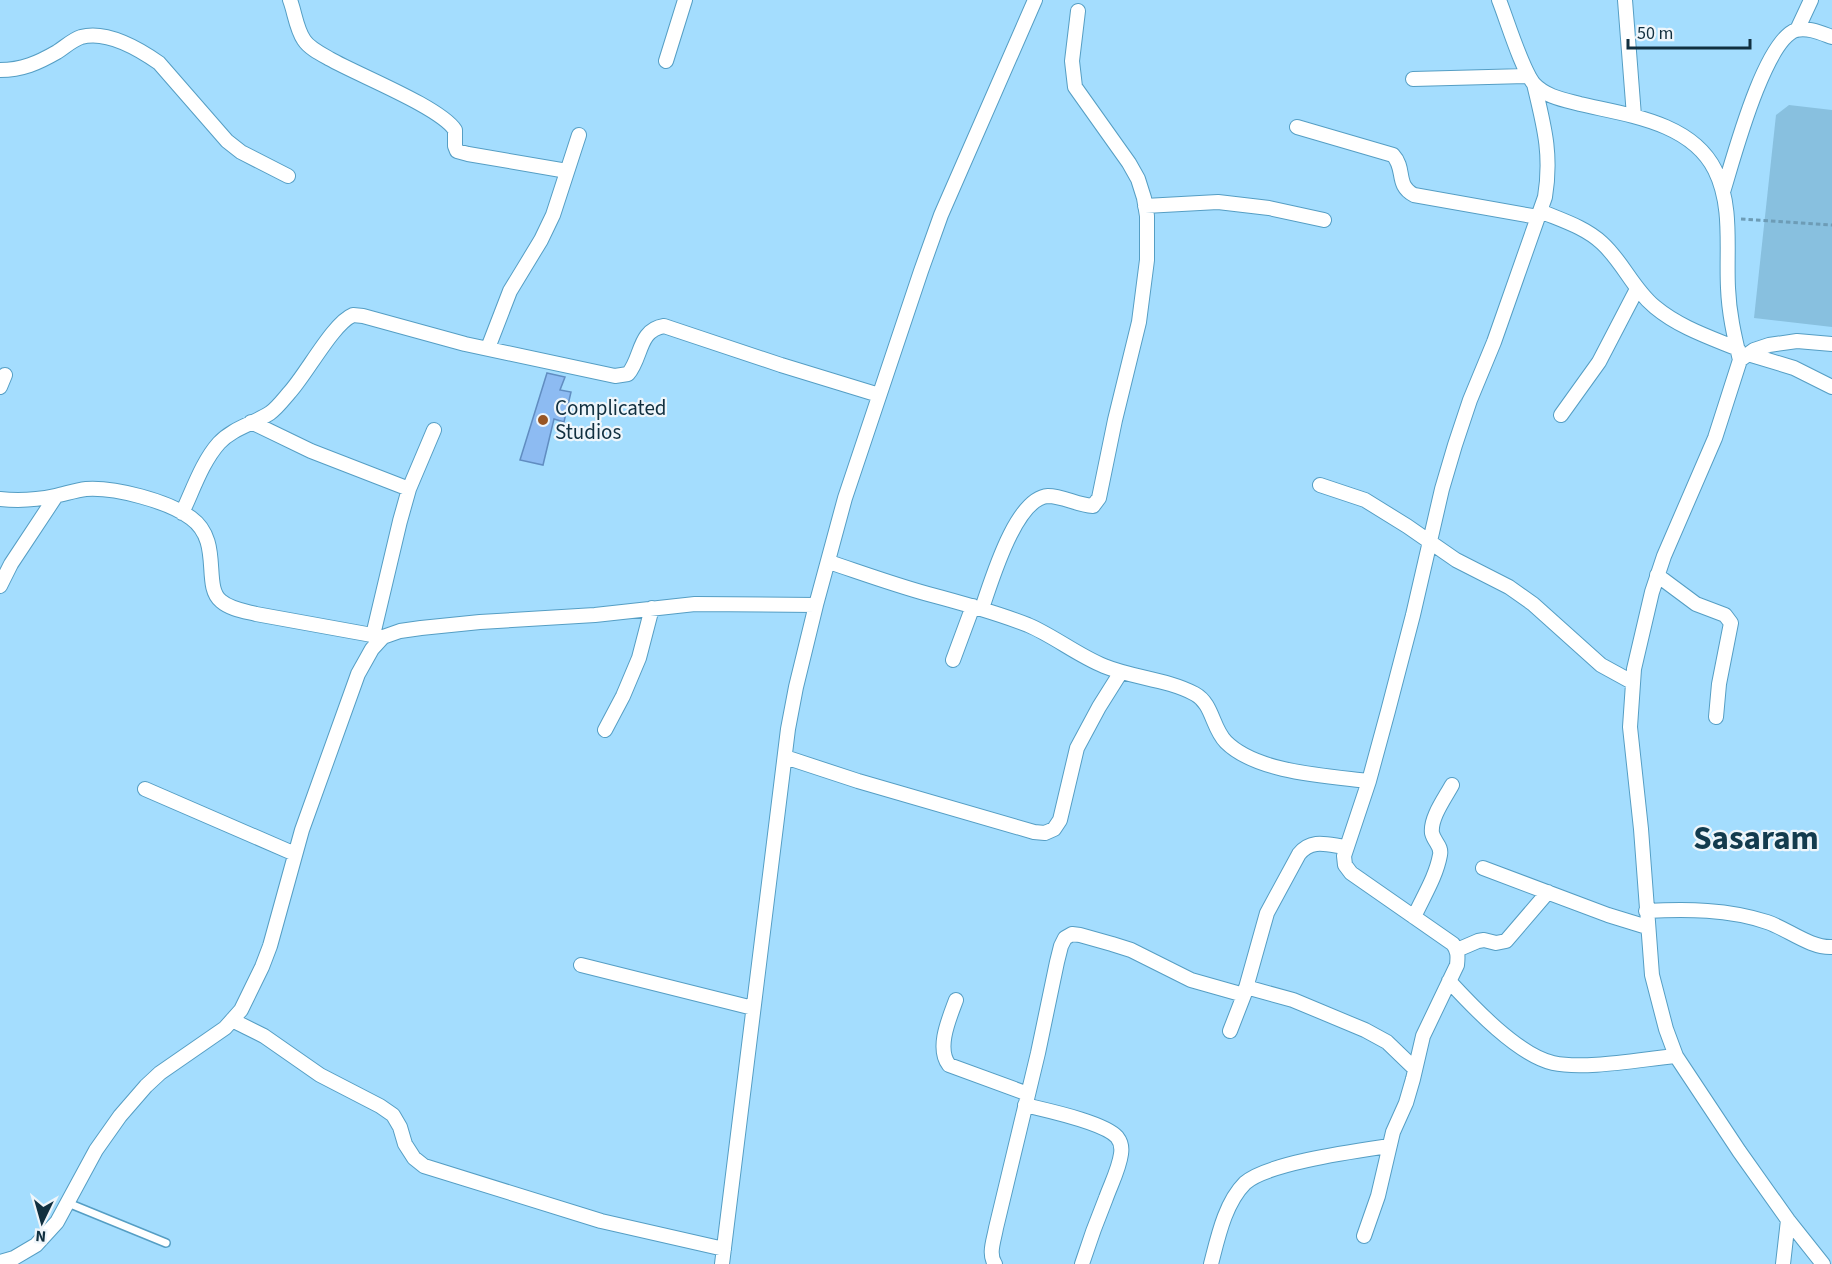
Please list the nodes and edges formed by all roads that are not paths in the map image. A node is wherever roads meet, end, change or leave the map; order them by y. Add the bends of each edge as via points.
1 (290, 0) edge
2 (685, 0) edge
3 (1035, 0) edge
4 (1499, 0) edge
5 (1625, 0) edge
6 (1811, 0) edge
7 (1078, 11) dead end
8 (1797, 30) junction
9 (1832, 37) edge
10 (666, 61) dead end
11 (0, 70) edge
12 (1413, 79) dead end
13 (1532, 80) junction
14 (1634, 116) junction
15 (1297, 127) dead end
16 (579, 135) dead end
17 (567, 171) junction
18 (288, 176) dead end
19 (1723, 192) junction
20 (1145, 206) junction
21 (1539, 214) junction
22 (1324, 220) dead end
23 (1637, 289) junction
24 (1832, 344) edge
25 (488, 348) junction
26 (1742, 354) junction
27 (1832, 387) edge
28 (879, 395) junction
29 (1561, 416) dead end
30 (251, 422) junction
31 (434, 430) dead end
32 (1320, 485) dead end
33 (409, 489) junction
34 (56, 496) junction
35 (0, 499) edge
36 (182, 513) junction
37 (1429, 541) junction
38 (829, 562) junction
39 (1657, 575) junction
40 (0, 586) edge
41 (816, 605) junction
42 (978, 607) junction
43 (652, 608) junction
44 (378, 636) junction
45 (953, 660) dead end
46 (1121, 672) junction
47 (1632, 682) junction
48 (1716, 717) dead end
49 (604, 730) dead end
50 (785, 757) junction
51 (1369, 781) junction
52 (1452, 785) dead end
53 (146, 789) dead end
54 (1346, 847) junction
55 (295, 854) junction
56 (1483, 868) dead end
57 (1548, 892) junction
58 (1646, 911) junction
59 (1414, 916) junction
60 (1647, 927) junction
61 (1832, 947) edge
62 (1457, 950) junction
63 (581, 965) dead end
64 (1449, 981) junction
65 (1245, 991) junction
66 (956, 1000) dead end
67 (753, 1008) junction
68 (232, 1020) junction
69 (1230, 1031) dead end
70 (1676, 1056) junction
71 (1415, 1069) junction
72 (1027, 1100) junction
73 (1389, 1146) junction
74 (68, 1203) junction
75 (1788, 1220) junction
76 (1364, 1236) dead end
77 (166, 1243) dead end
78 (724, 1249) junction
79 (0, 1262) edge
80 (722, 1264) edge
81 (995, 1264) edge
82 (1082, 1264) edge
83 (1211, 1264) edge
84 (1783, 1264) edge
85 (1823, 1264) edge

1 - 17 street via 305,42 440,116 454,130 457,151
2 - 10 street
3 - 28 street via 941,215
4 - 13 street
5 - 14 street
6 - 8 street
7 - 20 street via 1072,61 1075,87 1129,163
8 - 9 street
8 - 19 street via 1779,47 1757,91
11 - 18 street via 17,70 37,63 82,37 116,40 159,63 226,141
12 - 13 street
13 - 14 street via 1561,99
13 - 21 street via 1548,150 1549,172
14 - 19 street via 1684,136 1715,170
15 - 21 street via 1393,154 1398,160 1402,184 1414,195
16 - 17 street
17 - 25 street via 553,215 510,291
19 - 26 street via 1729,314
20 - 22 street via 1218,202
20 - 42 street via 1147,249 1139,322 1099,498 1093,506 1050,496 1039,498 1015,524
21 - 23 street via 1590,233
21 - 37 street via 1470,400
23 - 26 street via 1669,318
23 - 29 street via 1599,362
24 - 26 street via 1769,345
25 - 28 street via 624,376 632,370 644,339 656,327 664,326
25 - 30 street via 353,315 339,326 278,406
26 - 27 street via 1794,368
26 - 39 street via 1715,438
28 - 38 street via 845,498
30 - 33 street
30 - 36 street via 218,444
31 - 33 street
32 - 37 street via 1365,500
33 - 44 street via 392,554
34 - 35 street via 21,501
34 - 36 street via 84,489 106,489 129,493
34 - 40 street
36 - 44 street via 201,526 207,536 216,595 221,601 256,614
37 - 47 street via 1456,560 1509,587 1601,665
37 - 51 street
38 - 41 street
38 - 42 street
39 - 47 street
39 - 48 street via 1696,604 1725,615 1731,623
41 - 43 street via 738,603
41 - 50 street via 796,687
42 - 45 street
42 - 46 street via 1030,626 1082,656
43 - 44 street via 421,628
43 - 49 street via 639,658
44 - 55 street via 358,674
46 - 50 street via 1077,748 1060,820 1045,833
46 - 51 street via 1196,695 1206,703 1226,742 1244,755 1301,773
47 - 58 street via 1630,737
50 - 67 street
51 - 54 street
52 - 59 street via 1432,828 1441,850 1438,861
53 - 55 street
54 - 59 street via 1345,865 1351,873
54 - 65 street via 1313,843 1299,854 1268,913
55 - 68 street via 262,967
56 - 57 street
57 - 60 street
57 - 62 street via 1506,941 1478,941
58 - 60 street
58 - 61 street via 1688,909 1750,918 1816,945
59 - 62 street
60 - 70 street via 1657,1000
62 - 64 street via 1457,964
63 - 67 street
64 - 70 street via 1510,1038 1550,1062 1584,1065
64 - 71 street via 1426,1028
65 - 69 street
65 - 71 street via 1293,1000 1365,1030 1387,1042
65 - 72 street via 1191,980 1131,950 1072,934 1061,946
66 - 72 street via 945,1039 944,1059 949,1065
67 - 78 street
68 - 74 street via 146,1086 108,1131
68 - 78 street via 393,1115 414,1158 424,1166 601,1221
70 - 75 street
71 - 73 street
72 - 81 street via 991,1253
72 - 82 street via 1099,1127 1116,1135 1119,1141 1121,1155 1115,1175
73 - 76 street
73 - 83 street via 1260,1173 1234,1198
74 - 77 lane
74 - 79 street via 36,1245
75 - 84 street
75 - 85 street
78 - 80 street

